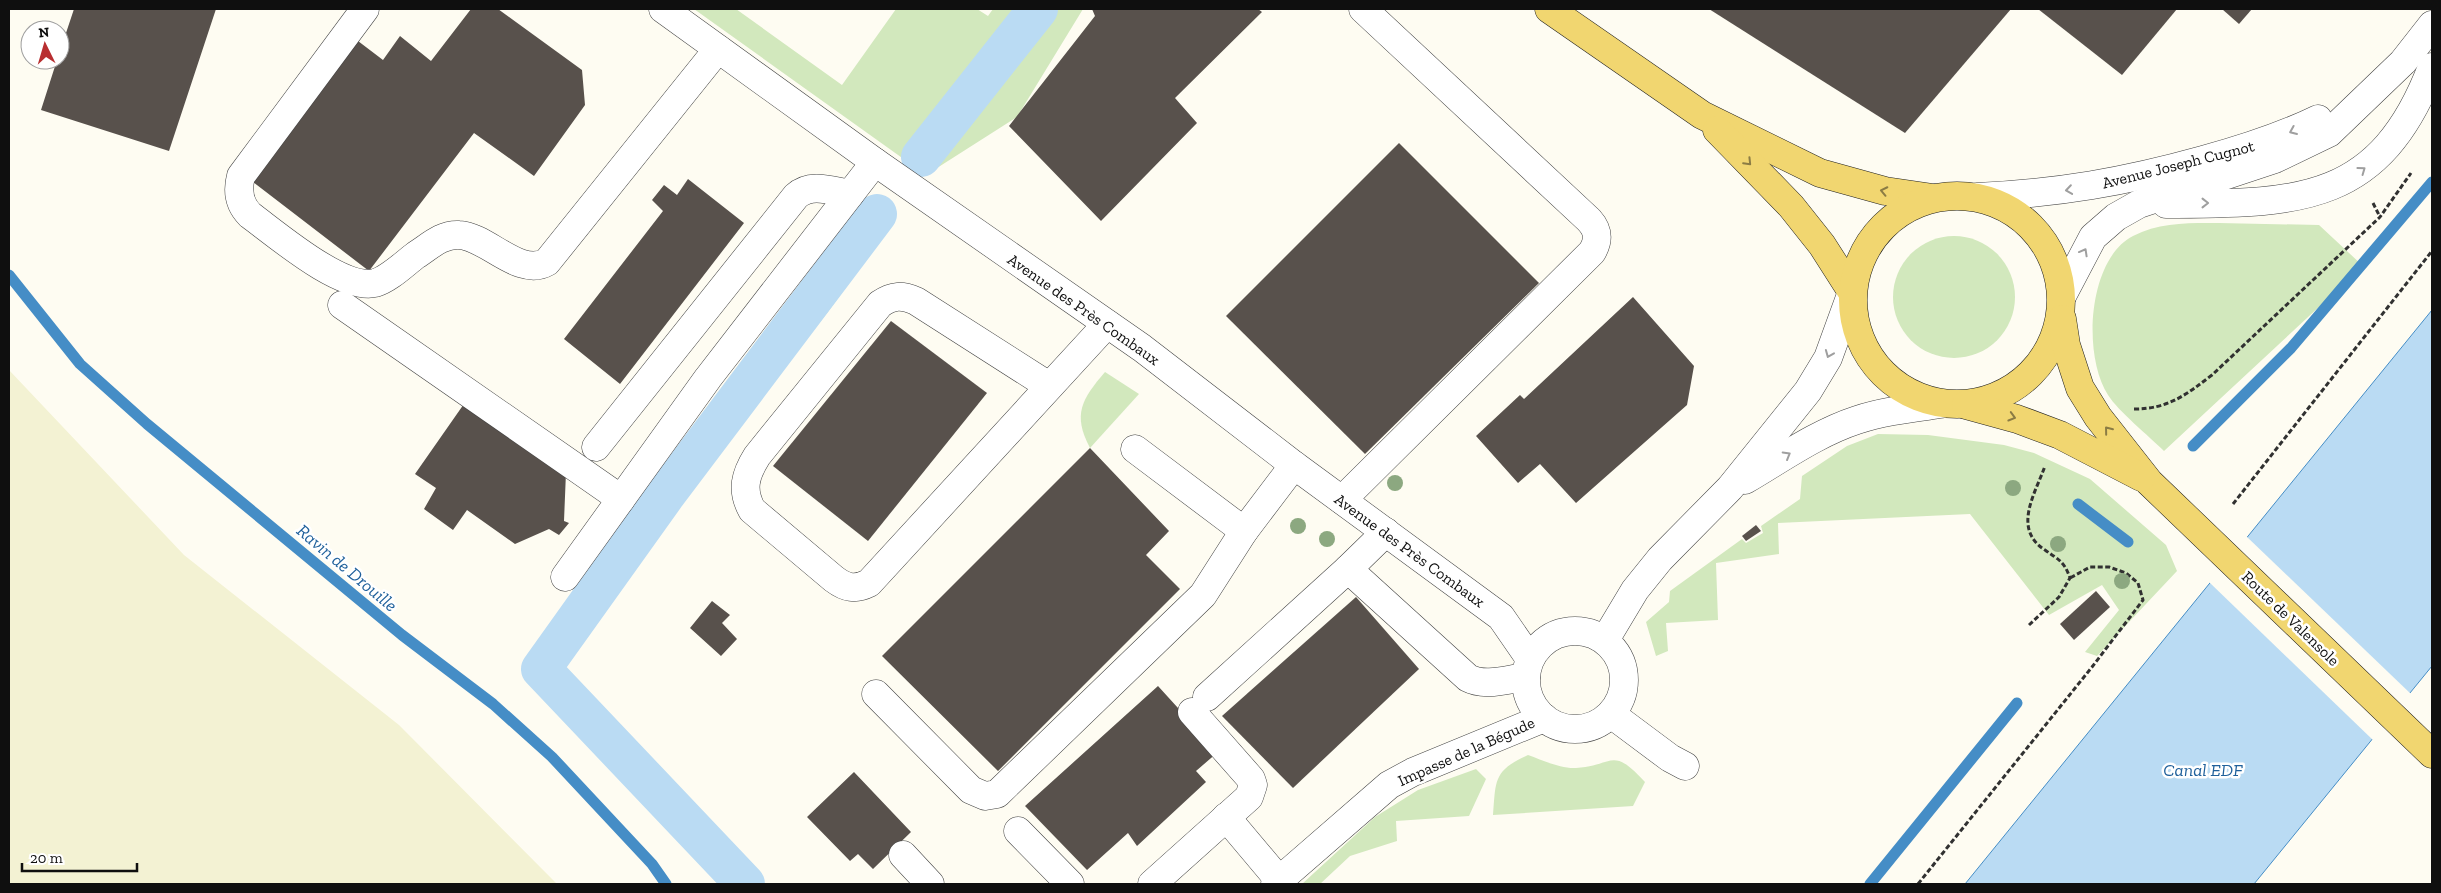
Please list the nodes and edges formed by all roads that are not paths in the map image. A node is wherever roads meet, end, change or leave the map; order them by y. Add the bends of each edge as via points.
1 (365, 9) edge
2 (662, 9) edge
3 (1363, 9) edge
4 (1548, 9) edge
5 (2432, 26) edge
6 (718, 49) junction
7 (2432, 68) edge
8 (2369, 95) junction
9 (1702, 115) junction
10 (875, 162) junction
11 (850, 194) junction
12 (1977, 197) junction
13 (1932, 198) junction
14 (2139, 204) junction
15 (1852, 292) junction
16 (342, 305) dead end
17 (2062, 305) junction
18 (1108, 324) junction
19 (674, 350) junction
20 (708, 378) junction
21 (1050, 386) junction
22 (1953, 404) junction
23 (596, 447) dead end
24 (1135, 449) dead end
25 (1294, 465) junction
26 (2150, 482) junction
27 (1730, 488) junction
28 (621, 499) junction
29 (1342, 500) junction
30 (1244, 531) junction
31 (1386, 532) junction
32 (1348, 569) junction
33 (565, 576) dead end
34 (1501, 617) junction
35 (1563, 632) junction
36 (1605, 640) junction
37 (1528, 668) junction
38 (876, 694) dead end
39 (1611, 714) junction
40 (1544, 718) junction
41 (2432, 754) edge
42 (1685, 766) dead end
43 (1226, 817) junction
44 (1018, 830) dead end
45 (904, 855) dead end
46 (1277, 882) edge
47 (930, 884) edge
48 (1070, 884) edge
49 (1152, 884) edge

1 - 6 street via 241,176 239,186 244,209 250,215 320,267 369,284 384,279 439,238 450,234 476,238 516,262 538,265 547,262
2 - 6 street, Avenue des Près Combaux
3 - 29 street via 1589,220 1598,234 1592,252
4 - 9 main road
5 - 8 street, Avenue Joseph Cugnot via 2403,62
6 - 10 street, Avenue des Près Combaux
14 -> 7 street via 2273,200 2304,195 2358,174 2402,130
8 -> 12 street, Avenue Joseph Cugnot via 2294,131 2253,146 2145,176 2040,194
8 - 14 street, Avenue Joseph Cugnot via 2329,133 2292,152
13 -> 9 main road via 1885,191 1820,173
9 -> 15 main road via 1791,206 1822,245
10 - 11 street
10 - 18 street, Avenue des Près Combaux
11 - 19 street via 812,187 803,189
11 - 20 street
12 - 13 main road, Route de Valensole
12 - 17 main road, Route de Valensole via 2010,209 2037,232 2055,262
13 - 15 main road via 1902,211 1877,232 1860,260
17 -> 14 street, Avenue Joseph Cugnot via 2093,237 2116,217
15 - 22 main road, Route de Valensole via 1856,326 1864,348 1883,375 1910,394
15 -> 27 street via 1822,371
16 - 28 street
17 - 22 main road via 2051,347 2029,376 2000,396
26 -> 17 main road, Route de Valensole via 2098,417 2080,388 2066,345
18 - 21 street
18 - 25 street, Avenue des Près Combaux
19 - 20 street
19 - 23 street
20 - 28 street
21 - 21 street via 916,301 903,296 890,298 880,304 757,456 747,471 746,499 752,510 834,580 860,588 869,583
22 -> 26 main road, Route de Valensole via 2017,419 2060,436
27 -> 22 street via 1842,426 1880,414
24 - 30 street
25 - 29 street, Avenue des Près Combaux
25 - 30 street
26 - 41 main road, Route de Valensole
27 - 36 street via 1660,559 1635,590
28 - 33 street
29 - 31 street, Avenue des Près Combaux
30 - 38 street via 1204,595 998,794 985,796 970,790
31 - 32 street
31 - 34 street, Avenue des Près Combaux
32 - 37 street via 1468,678 1487,682
32 - 43 street via 1200,705 1253,785 1249,797
34 - 35 street, Avenue des Près Combaux
34 - 37 street, Avenue des Près Combaux
35 - 36 street via 1578,630
35 - 37 street via 1550,637 1539,647
36 - 39 street via 1616,652 1623,668 1620,700
37 - 40 street via 1527,692
39 - 40 street via 1584,728 1568,728
39 - 42 street
40 - 46 street, Impasse de la Bégude via 1389,785
43 - 46 street
43 - 49 street
44 - 48 street
45 - 47 street

